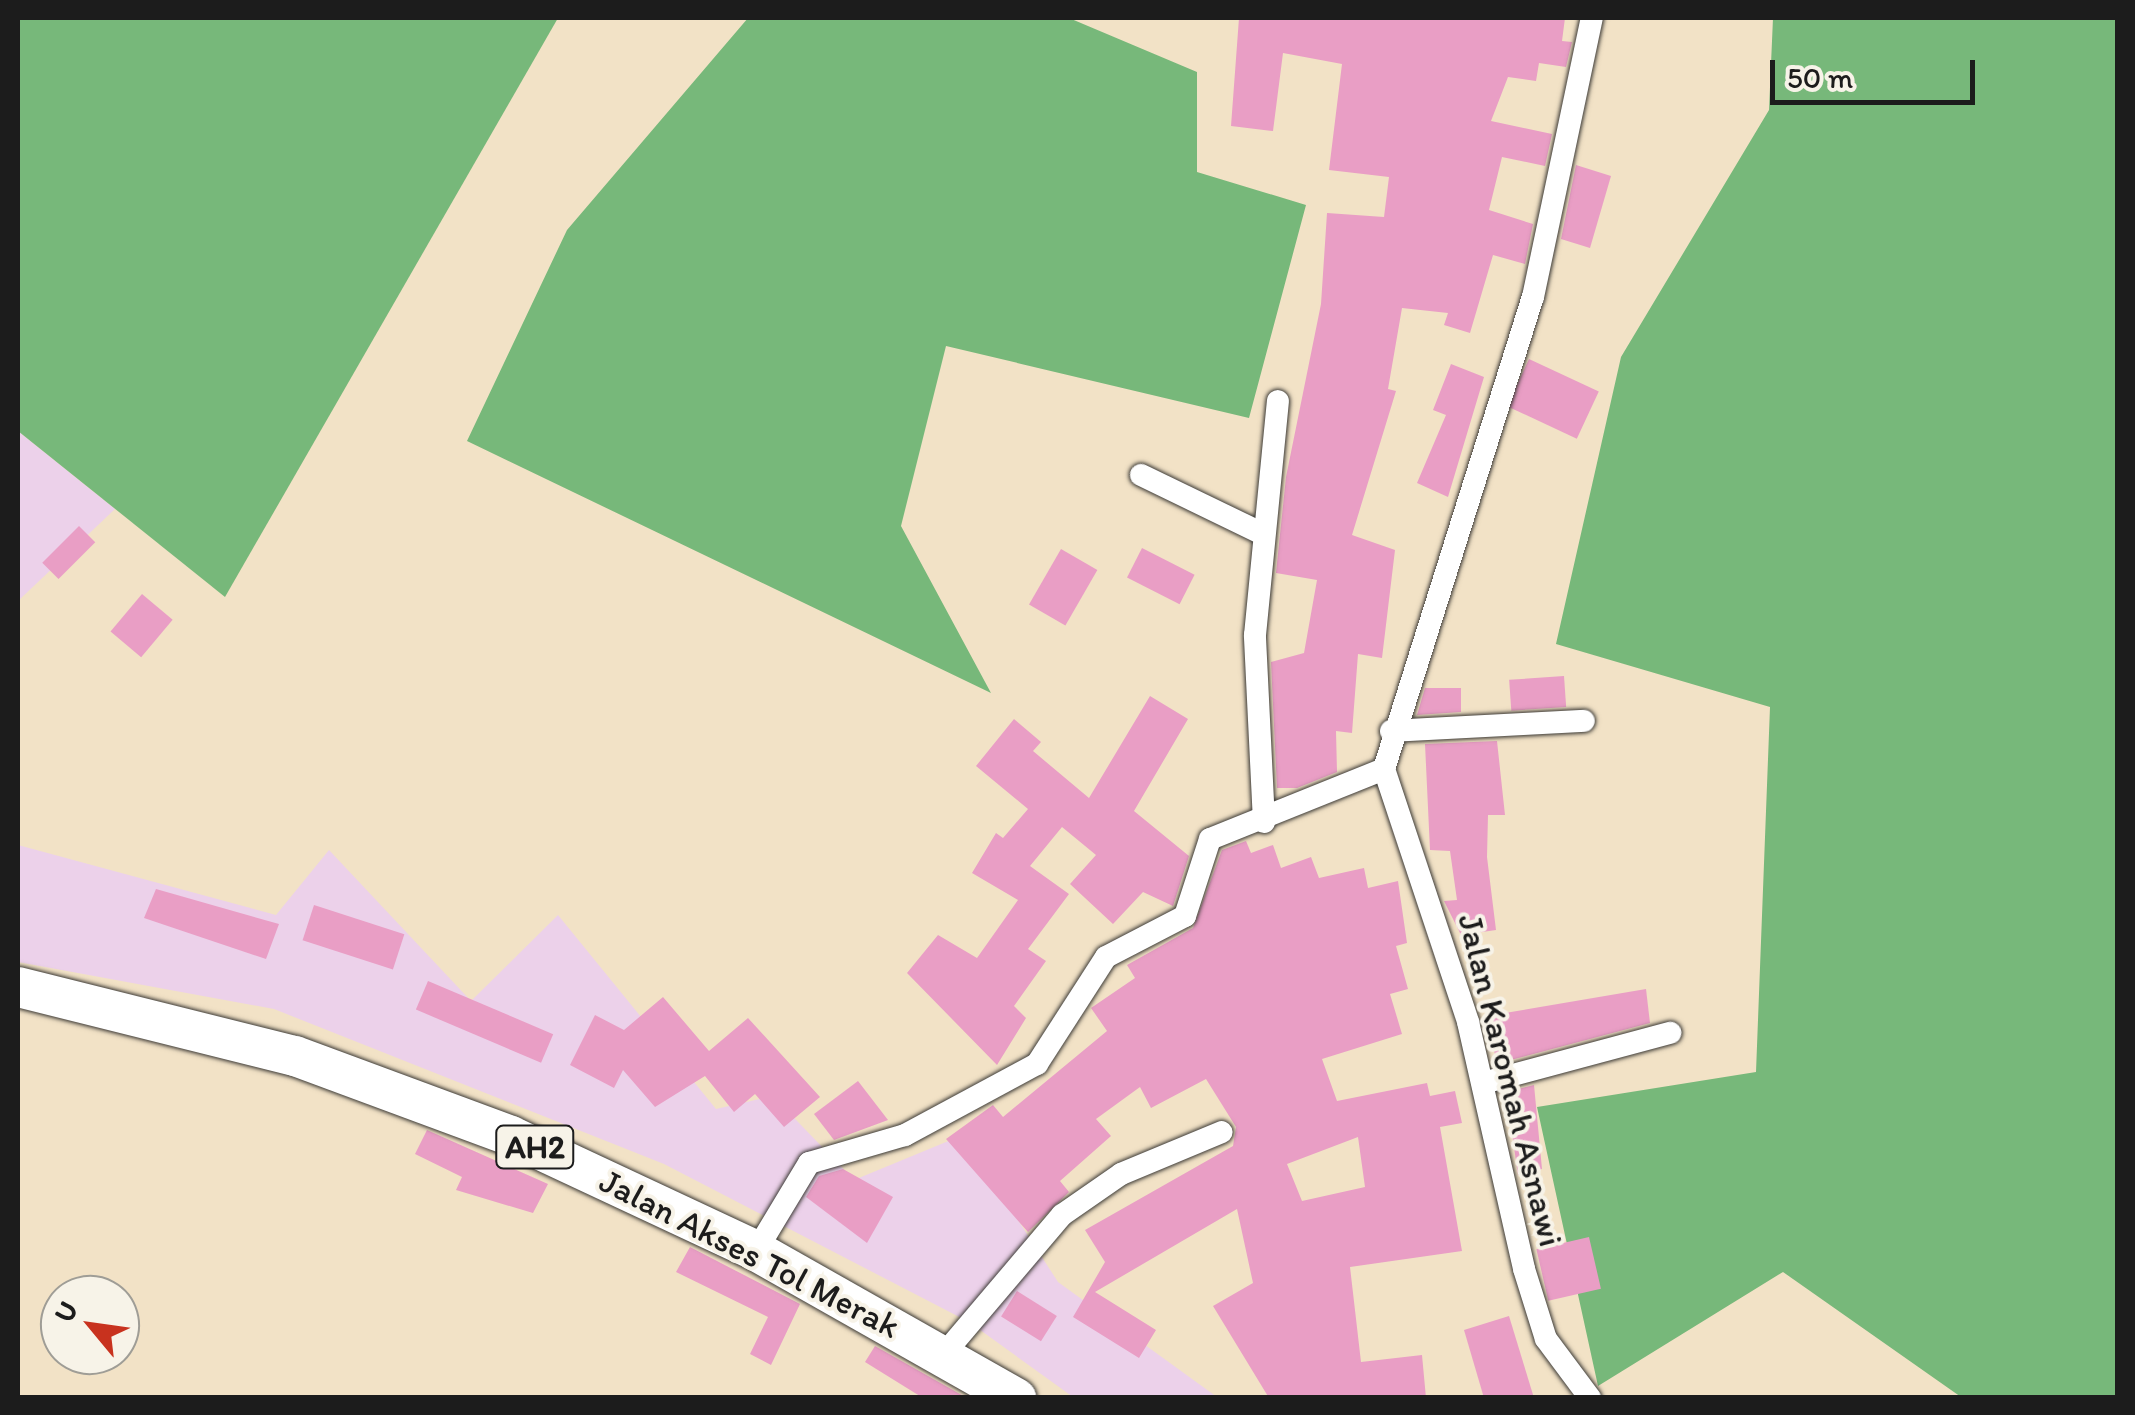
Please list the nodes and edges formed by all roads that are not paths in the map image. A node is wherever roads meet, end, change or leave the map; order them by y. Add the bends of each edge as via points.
1 (1592, 18) edge
2 (1278, 401) dead end
3 (1140, 475) dead end
4 (1263, 534) junction
5 (1584, 722) dead end
6 (1391, 731) junction
7 (1384, 770) junction
8 (1264, 822) junction
9 (18, 987) edge
10 (1670, 1033) dead end
11 (1482, 1083) junction
12 (1222, 1132) dead end
13 (756, 1252) junction
14 (944, 1354) junction
15 (1016, 1398) edge
16 (1590, 1398) edge

1 - 6 street via 1533,296
2 - 4 street
3 - 4 street
4 - 8 street via 1254,635
5 - 6 street
6 - 7 street
7 - 8 street
7 - 11 street, Jalan Karomah Asnawi
8 - 13 street via 1210,838 1185,916 1106,958 1054,1048 1020,1080 906,1135 809,1163
9 - 13 highway, Jalan Akses Tol Merak / AH2 via 294,1056 428,1102
10 - 11 street
11 - 16 street, Jalan Karomah Asnawi via 1546,1338
12 - 14 street via 1121,1174 1062,1215
13 - 14 highway, Jalan Akses Tol Merak / AH2
14 - 15 highway, Jalan Akses Tol Merak / AH2

